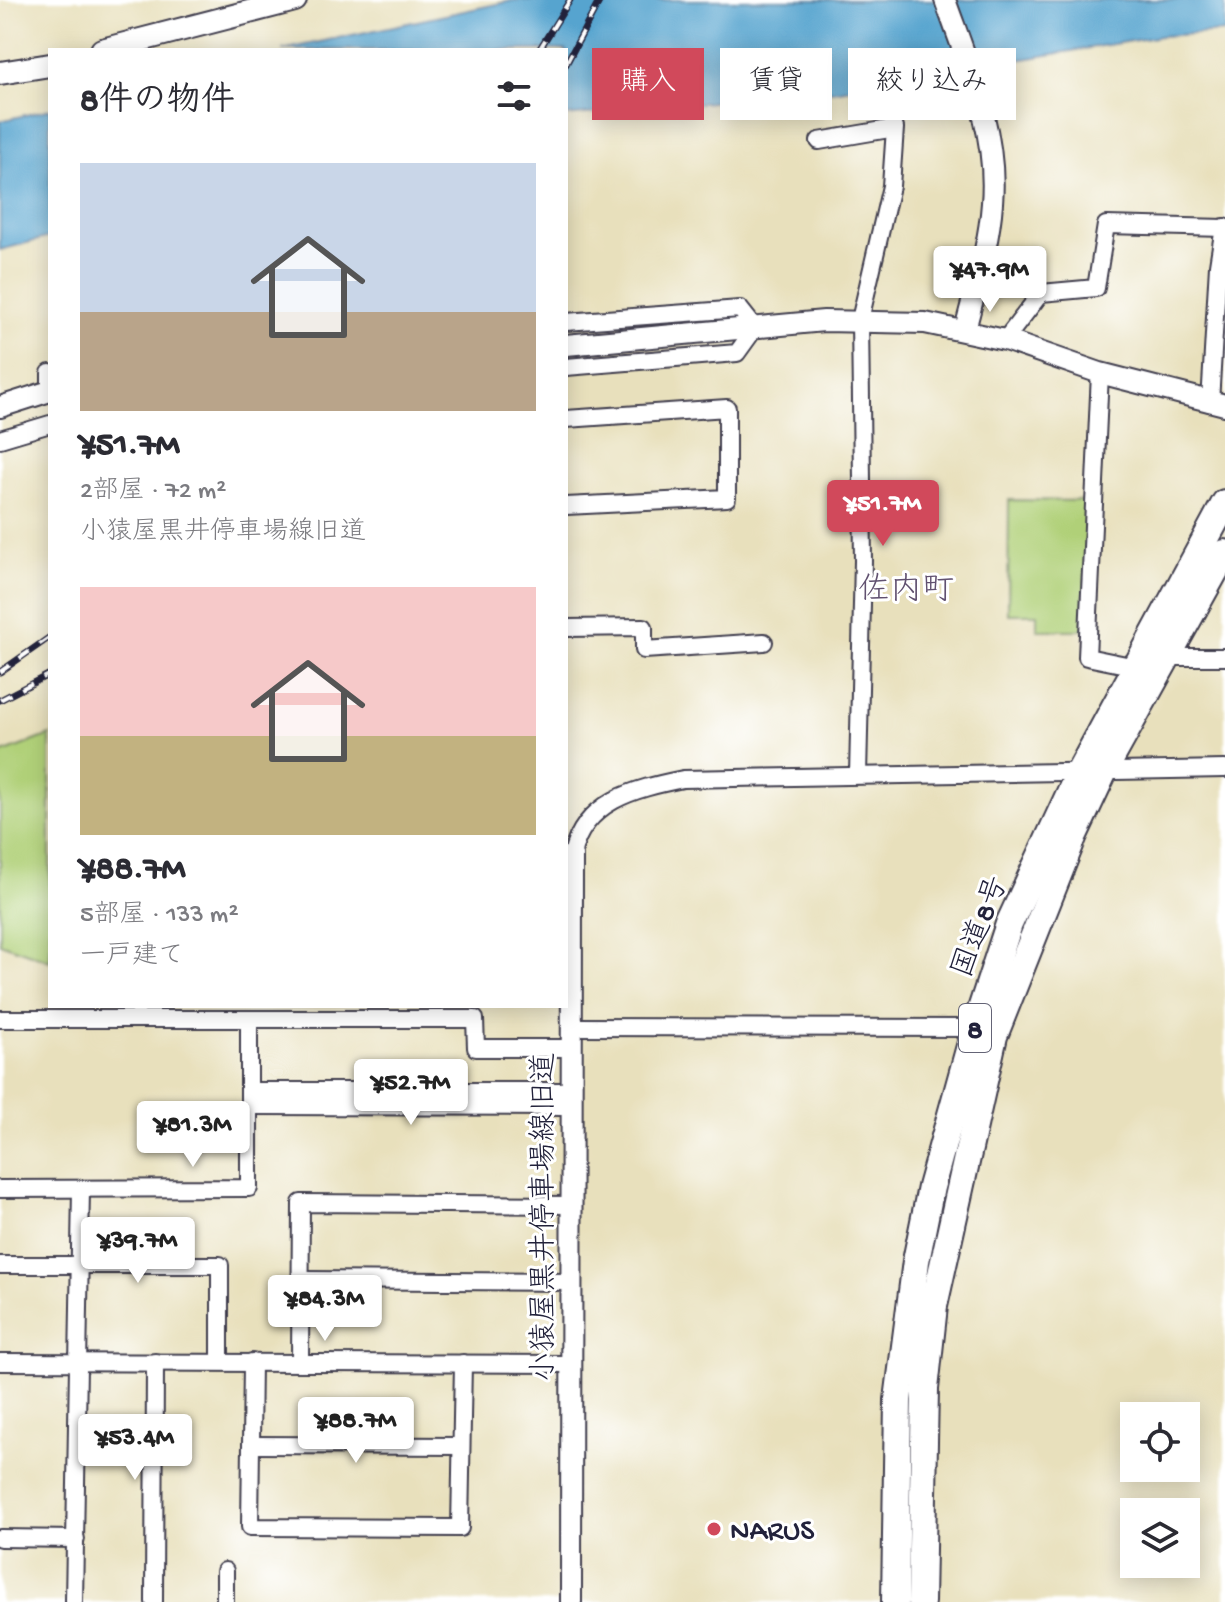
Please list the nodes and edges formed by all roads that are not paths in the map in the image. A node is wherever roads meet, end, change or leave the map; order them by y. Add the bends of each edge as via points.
1 (295, 0) edge
2 (945, 0) edge
3 (110, 48) edge
4 (48, 65) edge
5 (0, 73) edge
6 (819, 141) dead end
7 (1225, 228) edge
8 (860, 320) junction
9 (568, 322) edge
10 (755, 328) junction
11 (965, 330) junction
12 (1005, 340) junction
13 (568, 345) edge
14 (568, 367) edge
15 (1100, 373) junction
16 (48, 391) edge
17 (1218, 404) edge
18 (0, 407) edge
19 (568, 419) edge
20 (48, 425) edge
21 (0, 439) edge
22 (1225, 503) edge
23 (568, 506) edge
24 (1225, 553) edge
25 (568, 628) edge
26 (764, 642) dead end
27 (1167, 657) junction
28 (1225, 657) edge
29 (1136, 667) junction
30 (1093, 769) junction
31 (1225, 769) edge
32 (858, 775) junction
33 (569, 855) edge
34 (194, 1012) edge
35 (0, 1019) edge
36 (249, 1019) junction
37 (975, 1028) junction
38 (572, 1038) junction
39 (250, 1098) junction
40 (572, 1099) junction
41 (0, 1189) edge
42 (81, 1189) junction
43 (572, 1205) junction
44 (0, 1265) edge
45 (80, 1265) junction
46 (301, 1280) junction
47 (572, 1282) junction
48 (0, 1362) edge
49 (78, 1362) junction
50 (155, 1362) junction
51 (220, 1362) junction
52 (252, 1362) junction
53 (300, 1363) junction
54 (463, 1363) junction
55 (572, 1364) junction
56 (251, 1445) junction
57 (461, 1446) junction
58 (0, 1538) edge
59 (76, 1539) junction
60 (225, 1571) dead end
61 (74, 1602) edge
62 (154, 1602) edge
63 (225, 1602) edge
64 (571, 1602) edge
65 (895, 1602) edge
66 (921, 1602) edge

1 - 3 main road
2 - 11 street via 992,155 992,204
4 - 5 main road
6 - 8 street via 895,128 891,186
7 - 12 street via 1106,225 1096,288 1041,293
7 - 17 street via 1218,265
8 - 10 street
8 - 11 street
8 - 32 street via 863,561
9 - 10 street via 740,309
10 - 13 street
10 - 14 street via 737,353
11 - 12 street
12 - 15 street
15 - 17 street
15 - 29 street via 1087,657
16 - 18 street
19 - 23 street via 727,408 727,498
20 - 21 street
22 - 29 highway, 国道8号 / 8
24 - 27 highway, 国道8号 / 8
25 - 26 street via 644,627 644,650
27 - 28 street
27 - 30 highway, 国道8号 / 8
29 - 30 highway, 国道8号 / 8
30 - 31 street, 小猿屋黒井停車場線旧道
30 - 32 street, 小猿屋黒井停車場線旧道
30 - 37 highway, 国道8号 / 8 via 1009,924
30 - 66 highway, 国道8号 / 8 via 1074,835 994,1036 946,1239 925,1389
32 - 33 street, 小猿屋黒井停車場線旧道 via 727,776 652,785 593,814 577,833
33 - 38 street, 小猿屋黒井停車場線旧道
34 - 35 street
34 - 36 street
36 - 38 street via 475,1019 476,1048
36 - 39 street
37 - 38 street
37 - 65 highway, 国道8号 / 8 via 931,1187 914,1276 898,1400
38 - 40 street, 小猿屋黒井停車場線旧道
39 - 40 street
39 - 42 street via 249,1188
40 - 43 street, 小猿屋黒井停車場線旧道
41 - 42 street
42 - 45 street
43 - 46 street via 301,1203
43 - 47 street, 小猿屋黒井停車場線旧道
44 - 45 street
45 - 49 street
45 - 51 street via 220,1265
46 - 47 street
46 - 53 street
47 - 55 street, 小猿屋黒井停車場線旧道
48 - 49 street
49 - 50 street
49 - 59 street
50 - 51 street
50 - 62 street
51 - 52 street
52 - 53 street
52 - 56 street
53 - 54 street
54 - 55 street
54 - 57 street
55 - 64 street, 小猿屋黒井停車場線旧道
56 - 57 street
56 - 57 street via 250,1527 445,1528 460,1528
58 - 59 street
59 - 61 street
60 - 63 street

